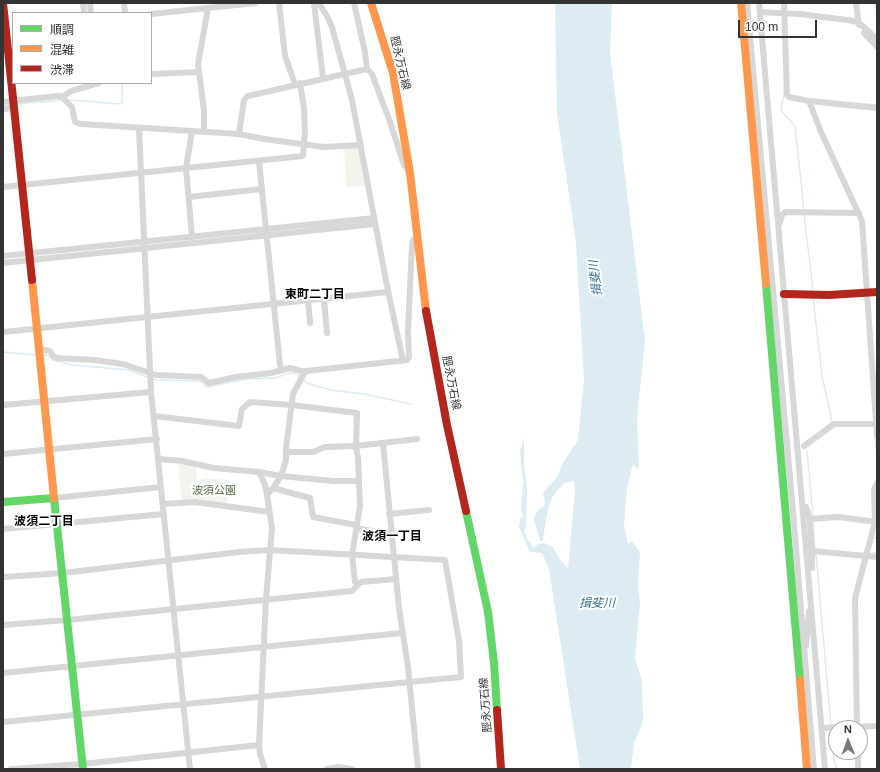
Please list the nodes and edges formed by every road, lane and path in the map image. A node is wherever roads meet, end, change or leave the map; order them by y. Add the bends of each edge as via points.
1 (3, 3) edge
2 (255, 3) edge
3 (279, 3) edge
4 (314, 3) edge
5 (319, 3) edge
6 (354, 3) edge
7 (371, 3) edge
8 (741, 3) edge
9 (747, 3) edge
10 (759, 3) edge
11 (784, 3) edge
12 (856, 3) edge
13 (243, 4) edge
14 (208, 8) junction
15 (760, 12) junction
16 (784, 12) junction
17 (152, 14) edge
18 (858, 22) junction
19 (7, 28) edge
20 (877, 39) edge
21 (877, 47) edge
22 (367, 69) junction
23 (199, 72) junction
24 (152, 74) edge
25 (344, 74) junction
26 (323, 78) junction
27 (12, 82) edge
28 (12, 84) edge
29 (72, 84) edge
30 (95, 84) edge
31 (298, 84) junction
32 (73, 91) junction
33 (62, 97) junction
34 (809, 101) junction
35 (3, 102) edge
36 (14, 104) junction
37 (877, 108) edge
38 (3, 109) edge
39 (139, 128) junction
40 (192, 131) junction
41 (204, 132) junction
42 (239, 134) junction
43 (303, 144) junction
44 (361, 145) junction
45 (259, 161) junction
46 (186, 168) junction
47 (141, 173) junction
48 (410, 173) junction
49 (22, 185) junction
50 (3, 187) edge
51 (262, 189) junction
52 (189, 197) junction
53 (859, 213) junction
54 (374, 221) junction
55 (778, 223) junction
56 (267, 232) junction
57 (192, 237) junction
58 (418, 239) junction
59 (144, 245) junction
60 (3, 256) edge
61 (30, 257) junction
62 (3, 263) edge
63 (388, 292) junction
64 (877, 292) edge
65 (867, 293) junction
66 (784, 294) junction
67 (324, 299) junction
68 (308, 300) junction
69 (274, 304) junction
70 (148, 317) junction
71 (310, 323) dead end
72 (37, 328) junction
73 (3, 332) edge
74 (327, 333) dead end
75 (39, 349) junction
76 (403, 361) junction
77 (282, 370) junction
78 (306, 371) junction
79 (150, 373) junction
80 (151, 392) junction
81 (44, 402) junction
82 (3, 405) edge
83 (292, 405) junction
84 (154, 416) junction
85 (796, 422) junction
86 (876, 424) edge
87 (877, 436) edge
88 (157, 438) junction
89 (417, 439) dead end
90 (382, 442) junction
91 (356, 446) junction
92 (804, 446) junction
93 (49, 450) junction
94 (286, 452) junction
95 (3, 454) edge
96 (159, 459) junction
97 (800, 470) junction
98 (259, 472) junction
99 (281, 476) junction
100 (359, 481) junction
101 (877, 483) edge
102 (161, 487) junction
103 (273, 488) junction
104 (267, 495) junction
105 (802, 496) junction
106 (54, 498) junction
107 (3, 502) edge
108 (163, 504) junction
109 (429, 510) dead end
110 (269, 512) junction
111 (164, 514) junction
112 (389, 514) junction
113 (810, 519) junction
114 (876, 522) edge
115 (58, 524) junction
116 (356, 527) junction
117 (3, 529) edge
118 (392, 535) junction
119 (270, 550) junction
120 (812, 551) junction
121 (352, 555) junction
122 (866, 556) junction
123 (877, 557) edge
124 (394, 558) junction
125 (169, 561) junction
126 (63, 573) junction
127 (3, 577) edge
128 (396, 579) junction
129 (358, 585) junction
130 (810, 590) junction
131 (266, 600) junction
132 (174, 609) junction
133 (67, 620) junction
134 (3, 625) edge
135 (402, 633) junction
136 (264, 647) junction
137 (804, 655) junction
138 (179, 656) junction
139 (72, 667) junction
140 (3, 673) edge
141 (409, 682) junction
142 (262, 697) junction
143 (184, 705) junction
144 (77, 716) junction
145 (857, 720) edge
146 (3, 722) edge
147 (822, 728) junction
148 (828, 728) edge
149 (260, 745) junction
150 (188, 753) junction
151 (83, 767) edge
152 (11, 769) edge
153 (190, 769) edge
154 (265, 769) edge
155 (327, 769) edge
156 (352, 769) edge
157 (418, 769) edge
158 (501, 769) edge
159 (807, 769) edge
160 (814, 769) edge
161 (825, 769) edge

1 - 19 street
2 - 13 street
3 - 31 street via 285,56
4 - 26 street
5 - 25 street via 332,28
6 - 22 street
7 - 48 street, 脛永万石線 via 388,51
8 - 159 street
9 - 137 street
10 - 15 street
11 - 16 street
12 - 18 street
13 - 14 street
14 - 17 street
14 - 23 street via 198,64
15 - 16 street
15 - 55 street
16 - 18 street
16 - 34 street via 787,95
18 - 20 street
18 - 21 street via 863,32
19 - 27 street
22 - 25 street
22 - 48 street via 372,74 403,162
23 - 24 street
23 - 41 street
25 - 26 street
25 - 44 street
26 - 31 street
28 - 36 street
29 - 32 street
30 - 32 street
31 - 42 street via 248,96 244,100
31 - 43 street via 304,108
32 - 33 street
33 - 36 street
33 - 39 street via 72,107 75,122
34 - 37 street
34 - 53 street via 820,132
35 - 36 street
36 - 38 street
36 - 49 street
39 - 40 street
39 - 47 street
40 - 41 street
40 - 46 street
41 - 42 street
42 - 43 street
43 - 44 street via 324,147
43 - 45 street via 303,156
44 - 54 street
45 - 46 street
45 - 51 street
46 - 47 street
46 - 52 street
47 - 49 street
47 - 59 street
48 - 58 street, 脛永万石線
49 - 50 street
49 - 61 street
51 - 52 street
51 - 56 street
52 - 57 street
53 - 55 street via 785,212
53 - 65 street via 862,221
54 - 56 street
54 - 63 street
55 - 66 street
56 - 57 street
56 - 59 street
56 - 69 street
57 - 59 street
58 - 76 street via 413,240 412,245 409,357
58 - 158 street, 脛永万石線 via 425,306 444,410 488,612
59 - 61 street
59 - 70 street
60 - 61 street
61 - 62 street
61 - 72 street
63 - 67 street
63 - 76 street
64 - 65 street
65 - 66 street
65 - 86 street
66 - 85 street
67 - 68 street
67 - 74 street
68 - 69 street
68 - 71 street
69 - 70 street
69 - 77 street
70 - 72 street
70 - 79 street
72 - 73 street
72 - 75 street
75 - 79 street via 50,351 57,358 123,364
75 - 81 street
76 - 78 street
77 - 78 street
77 - 79 street via 209,383 202,377
78 - 83 street via 293,394
79 - 80 street
80 - 81 street
80 - 84 street
81 - 82 street
81 - 93 street
83 - 84 street via 250,402 242,409 239,426
83 - 91 street via 357,414
83 - 94 street
84 - 88 street
85 - 92 street
85 - 97 street
86 - 87 street
86 - 92 street via 834,424
88 - 93 street
88 - 96 street
89 - 90 street
90 - 91 street
90 - 112 street
91 - 94 street via 325,447 313,452
91 - 100 street
92 - 97 street
93 - 95 street
93 - 106 street
94 - 99 street
96 - 98 street
96 - 102 street
97 - 105 street
98 - 99 street
98 - 104 street
99 - 100 street
99 - 103 street
100 - 116 street via 360,506
101 - 114 street via 874,490
102 - 106 street
102 - 108 street
103 - 104 street
103 - 116 street via 310,498 313,517
104 - 110 street
105 - 113 street
105 - 130 street
106 - 107 street
106 - 115 street
108 - 110 street via 195,502
108 - 111 street
109 - 112 street
110 - 119 street via 272,528
111 - 115 street
111 - 125 street
112 - 118 street
113 - 114 street via 838,517
113 - 120 street
114 - 122 street
115 - 117 street
115 - 126 street
116 - 118 street
116 - 121 street
118 - 124 street
119 - 121 street
119 - 125 street
119 - 131 street
120 - 122 street
120 - 130 street
121 - 124 street
121 - 129 street via 355,582
122 - 123 street
122 - 145 street via 855,598
124 - 128 street
124 - 141 street via 445,560 459,641 461,677
125 - 126 street
125 - 132 street
126 - 127 street
126 - 133 street
128 - 129 street via 361,582
128 - 135 street
129 - 131 street via 352,591
130 - 137 street
130 - 147 street
131 - 132 street
131 - 136 street
132 - 133 street
132 - 138 street
133 - 134 street
133 - 139 street
135 - 136 street
135 - 141 street
136 - 138 street
136 - 142 street
137 - 160 street
138 - 139 street
138 - 143 street
139 - 140 street
139 - 144 street
141 - 142 street
141 - 157 street
142 - 143 street
142 - 149 street
143 - 144 street
143 - 150 street
144 - 146 street
144 - 151 street
147 - 148 street
147 - 161 street
149 - 150 street
149 - 154 street
150 - 151 street
150 - 153 street
151 - 152 street
155 - 156 street

